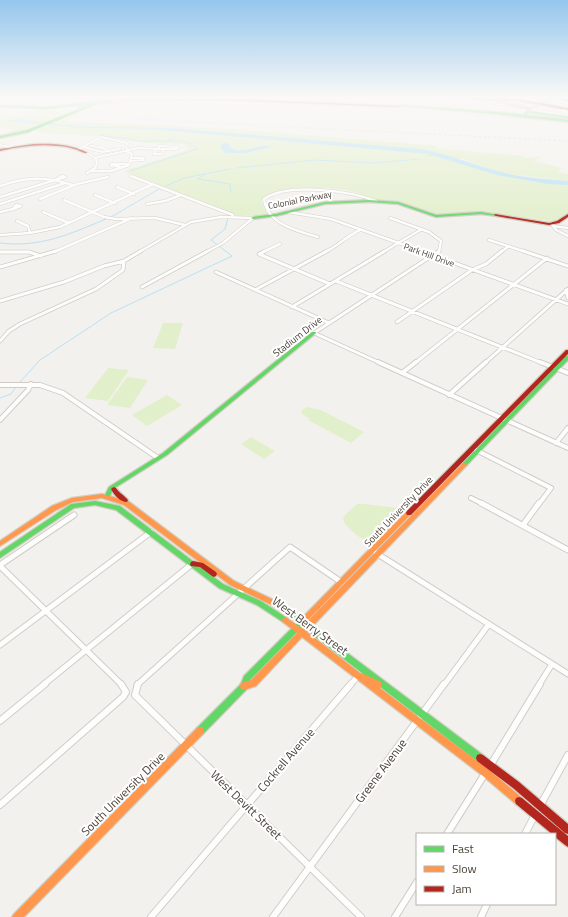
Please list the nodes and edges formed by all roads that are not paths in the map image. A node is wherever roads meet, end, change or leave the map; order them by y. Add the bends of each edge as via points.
1 (95, 141) edge
2 (118, 141) edge
3 (0, 145) edge
4 (85, 146) junction
5 (12, 148) junction
6 (78, 149) junction
7 (120, 149) dead end
8 (157, 149) junction
9 (164, 149) junction
10 (130, 150) junction
11 (0, 151) edge
12 (110, 151) junction
13 (126, 151) junction
14 (87, 153) junction
15 (117, 154) junction
16 (131, 154) junction
17 (113, 155) junction
18 (95, 158) junction
19 (130, 161) junction
20 (125, 167) junction
21 (92, 171) junction
22 (87, 173) dead end
23 (108, 176) dead end
24 (131, 176) dead end
25 (58, 178) junction
26 (62, 178) dead end
27 (66, 183) junction
28 (153, 184) junction
29 (0, 186) edge
30 (72, 186) junction
31 (117, 187) dead end
32 (134, 194) junction
33 (95, 195) dead end
34 (181, 195) junction
35 (0, 197) edge
36 (40, 199) dead end
37 (64, 200) dead end
38 (376, 201) junction
39 (115, 203) junction
40 (0, 204) edge
41 (147, 204) dead end
42 (13, 209) dead end
43 (0, 212) edge
44 (43, 212) dead end
45 (288, 212) junction
46 (93, 213) junction
47 (229, 215) junction
48 (568, 215) edge
49 (270, 216) junction
50 (132, 218) junction
51 (253, 218) junction
52 (390, 218) dead end
53 (17, 221) dead end
54 (69, 224) junction
55 (185, 224) junction
56 (552, 225) junction
57 (568, 228) edge
58 (422, 229) junction
59 (360, 230) junction
60 (30, 233) junction
61 (0, 235) edge
62 (568, 236) edge
63 (318, 237) dead end
64 (489, 240) dead end
65 (398, 243) junction
66 (280, 244) dead end
67 (509, 246) junction
68 (0, 252) edge
69 (41, 256) junction
70 (434, 256) junction
71 (547, 258) junction
72 (124, 261) junction
73 (568, 266) edge
74 (0, 267) edge
75 (294, 269) junction
76 (472, 270) junction
77 (216, 272) dead end
78 (336, 281) junction
79 (330, 284) junction
80 (514, 285) junction
81 (142, 287) dead end
82 (567, 289) edge
83 (255, 290) junction
84 (372, 295) junction
85 (568, 298) edge
86 (556, 300) junction
87 (0, 301) edge
88 (568, 304) edge
89 (292, 307) junction
90 (413, 312) junction
91 (397, 322) dead end
92 (328, 323) junction
93 (458, 329) junction
94 (314, 333) junction
95 (0, 341) edge
96 (503, 347) junction
97 (568, 351) edge
98 (568, 356) edge
99 (554, 368) junction
100 (402, 373) junction
101 (568, 373) edge
102 (31, 384) junction
103 (0, 385) edge
104 (449, 395) junction
105 (504, 419) junction
106 (0, 420) edge
107 (568, 428) edge
108 (556, 443) junction
109 (568, 448) edge
110 (475, 449) junction
111 (158, 458) junction
112 (114, 487) junction
113 (95, 496) junction
114 (107, 497) junction
115 (471, 498) dead end
116 (88, 503) junction
117 (112, 506) junction
118 (137, 511) junction
119 (74, 515) dead end
120 (523, 525) junction
121 (152, 532) junction
122 (0, 544) edge
123 (168, 545) junction
124 (372, 550) junction
125 (568, 550) edge
126 (378, 554) junction
127 (0, 555) edge
128 (197, 557) junction
129 (192, 564) junction
130 (0, 565) edge
131 (227, 579) junction
132 (341, 582) junction
133 (244, 589) junction
134 (239, 595) junction
135 (273, 602) junction
136 (46, 610) junction
137 (301, 622) junction
138 (489, 624) junction
139 (307, 626) junction
140 (296, 628) junction
141 (301, 632) junction
142 (0, 645) edge
143 (86, 651) junction
144 (552, 664) junction
145 (568, 674) edge
146 (358, 676) junction
147 (244, 686) junction
148 (386, 687) junction
149 (423, 714) junction
150 (0, 721) edge
151 (418, 721) junction
152 (186, 746) junction
153 (568, 755) edge
154 (490, 766) junction
155 (486, 773) junction
156 (0, 804) edge
157 (247, 806) junction
158 (540, 807) junction
159 (535, 815) junction
160 (568, 830) edge
161 (448, 833) edge
162 (526, 833) edge
163 (568, 842) edge
164 (310, 867) junction
165 (416, 884) edge
166 (486, 905) edge
167 (17, 917) edge
168 (151, 917) edge
169 (272, 917) edge
170 (361, 917) edge
171 (395, 917) edge
172 (480, 917) edge

1 - 4 street
2 - 10 street via 127,143 126,148
3 - 5 street
4 - 6 street
4 - 12 street
4 - 12 street via 102,152
5 - 6 main road via 41,145
5 - 11 main road
5 - 14 main road via 40,147
6 - 14 main road
7 - 12 street
8 - 9 street
8 - 9 street via 154,154 162,154
8 - 9 street via 159,146 178,147
8 - 10 street
10 - 13 street
12 - 17 street
13 - 15 street
13 - 16 street
14 - 18 street
15 - 16 street
15 - 17 street
16 - 19 street
17 - 18 street
18 - 21 street via 97,164
19 - 19 street via 143,158 144,160
19 - 20 street
19 - 20 street via 111,166
20 - 21 street via 111,171
21 - 22 street
23 - 30 street
24 - 28 street
25 - 26 street
25 - 27 street
25 - 29 street via 20,179
25 - 35 street
27 - 30 street
27 - 40 street
28 - 32 street
28 - 34 street
30 - 36 street
31 - 32 street
32 - 39 street
33 - 39 street
34 - 41 street
34 - 47 street
37 - 46 street
38 - 45 main road, Colonial Parkway via 329,203
38 - 49 street via 333,190 289,192 264,199
38 - 56 main road, Colonial Parkway via 398,203 436,216 481,213
39 - 46 street
42 - 43 street
44 - 54 street
45 - 49 main road, Colonial Parkway
45 - 59 street, Park Hill Drive via 320,216
46 - 50 street via 109,218
46 - 54 street
47 - 51 street
47 - 55 street
48 - 56 main road
49 - 51 main road, Colonial Parkway
49 - 63 street
50 - 55 street via 161,218
50 - 69 street
51 - 81 street via 245,222 230,238
52 - 58 street
53 - 60 street via 28,226
54 - 60 street
55 - 72 street
56 - 57 street
56 - 62 street
58 - 65 street
58 - 70 street via 441,241 441,249
59 - 65 street, Park Hill Drive
59 - 75 street via 339,245
60 - 61 street
64 - 67 street
65 - 70 street, Park Hill Drive
65 - 78 street
66 - 75 street via 259,254
67 - 71 street
67 - 76 street via 486,264
68 - 69 street via 28,252
69 - 74 street
70 - 76 street, Park Hill Drive
70 - 84 street, Stadium Drive
71 - 73 street
71 - 80 street
72 - 87 street
72 - 95 street via 123,270 106,283 20,324
75 - 79 street
75 - 83 street
76 - 80 street, Park Hill Drive
76 - 90 street
77 - 83 street
78 - 79 street
78 - 84 street
79 - 89 street
80 - 86 street, Park Hill Drive
80 - 93 street
82 - 85 street
82 - 86 street
83 - 89 street
84 - 90 street
84 - 92 street, Stadium Drive
86 - 88 street, Park Hill Drive
86 - 96 street
89 - 92 street
90 - 91 street
90 - 93 street
92 - 94 street, Stadium Drive
93 - 96 street
93 - 100 street
94 - 100 street
94 - 111 main road, Stadium Drive
96 - 99 street
96 - 104 street
97 - 99 main road, South University Drive
98 - 99 main road, South University Drive
99 - 101 street
99 - 105 main road, South University Drive
100 - 104 street
102 - 103 street
102 - 106 street
102 - 111 street via 45,385 63,393
104 - 105 street
105 - 108 street
105 - 110 main road, South University Drive
107 - 108 street
108 - 109 street
110 - 120 street via 550,487
110 - 124 main road, South University Drive
110 - 126 main road, South University Drive
111 - 112 main road, Stadium Drive
112 - 113 main road, Stadium Drive
112 - 114 main road
112 - 118 main road via 117,494
113 - 114 main road, West Berry Street
113 - 122 main road, West Berry Street via 78,498 60,505
114 - 116 main road
114 - 117 main road
114 - 118 main road, West Berry Street via 120,500
115 - 120 street
116 - 117 main road, West Berry Street
116 - 127 main road, West Berry Street via 66,510
117 - 121 main road, West Berry Street via 124,511
118 - 128 main road, West Berry Street
119 - 130 street
120 - 125 street
121 - 123 main road, West Berry Street
121 - 136 street
123 - 128 main road via 175,546 190,557
123 - 129 main road, West Berry Street
124 - 126 street
124 - 132 main road, South University Drive
126 - 138 street
126 - 139 main road, South University Drive
128 - 131 main road, West Berry Street
129 - 131 main road via 201,565 218,577
129 - 134 main road, West Berry Street via 221,586
129 - 143 street
130 - 136 street
131 - 133 main road, West Berry Street
132 - 133 street via 290,547
132 - 137 main road, South University Drive
133 - 134 street
133 - 135 main road, West Berry Street
134 - 135 main road via 245,594
134 - 140 main road, West Berry Street via 267,608
134 - 152 street, West Devitt Street via 137,685 135,690 137,699
135 - 137 main road, West Berry Street
136 - 142 street
136 - 143 street
137 - 139 main road, West Berry Street
137 - 140 main road, South University Drive
138 - 144 street
138 - 149 street, Greene Avenue
139 - 141 main road, South University Drive
139 - 148 main road, West Berry Street
140 - 141 main road, West Berry Street
140 - 147 main road, South University Drive via 247,678
141 - 146 main road, West Berry Street
141 - 147 main road, South University Drive via 253,683
143 - 150 street
143 - 156 street via 123,686 126,692
144 - 145 street
144 - 154 street
146 - 148 main road via 364,676 379,686
146 - 151 main road, West Berry Street
146 - 157 street, Cockrell Avenue
147 - 152 main road, South University Drive
148 - 149 main road, West Berry Street
149 - 151 street, Greene Avenue
149 - 154 main road, West Berry Street
151 - 155 main road, West Berry Street
151 - 164 street, Greene Avenue
152 - 157 street, West Devitt Street
152 - 167 main road, South University Drive
153 - 158 street
154 - 155 street
154 - 158 main road, West Berry Street
155 - 159 main road, West Berry Street
155 - 161 street
157 - 164 street, West Devitt Street
157 - 168 street, Cockrell Avenue
158 - 159 street
158 - 160 main road, West Berry Street
159 - 162 street
159 - 163 main road, West Berry Street
164 - 169 street, Greene Avenue
164 - 170 street, West Devitt Street
165 - 171 street
166 - 172 street

